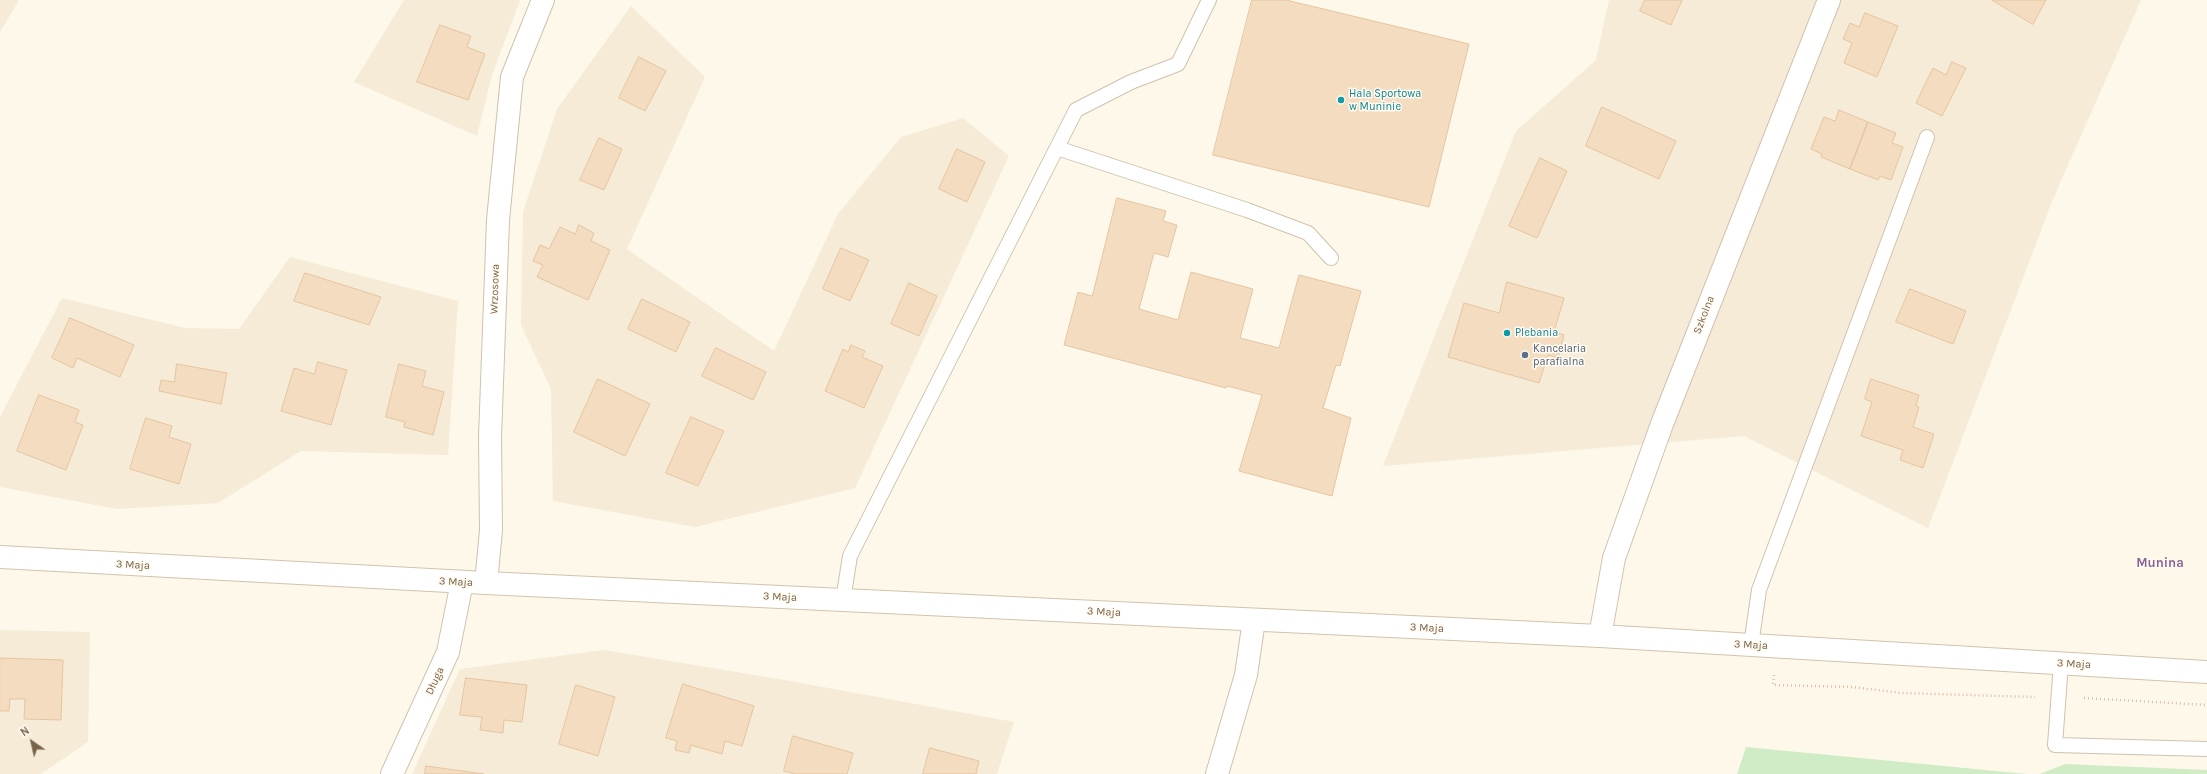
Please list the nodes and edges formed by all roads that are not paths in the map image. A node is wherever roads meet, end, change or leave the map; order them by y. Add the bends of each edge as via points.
1 (543, 0) edge
2 (1209, 0) edge
3 (1829, 0) edge
4 (1927, 137) dead end
5 (1057, 148) junction
6 (1331, 258) dead end
7 (0, 558) edge
8 (462, 582) junction
9 (486, 583) junction
10 (843, 600) junction
11 (1254, 620) junction
12 (1600, 636) junction
13 (1751, 645) junction
14 (2062, 663) junction
15 (2207, 672) edge
16 (2207, 749) edge
17 (392, 774) edge
18 (1217, 774) edge

1 - 9 street, Wrzosowa via 512,77 500,196 490,437 491,530
2 - 5 lane via 1178,64 1132,82 1076,110
3 - 12 street, Szkolna via 1662,424 1614,558
4 - 13 lane via 1759,590
5 - 6 lane via 1248,210 1308,233
5 - 10 lane via 850,556
7 - 8 street, 3 Maja
8 - 9 street, 3 Maja
8 - 17 street, Długa via 448,652
9 - 10 street, 3 Maja
10 - 11 street, 3 Maja
11 - 12 street, 3 Maja
11 - 18 street via 1246,675
12 - 13 street, 3 Maja
13 - 14 street, 3 Maja
14 - 15 street, 3 Maja
14 - 16 lane via 2055,745

